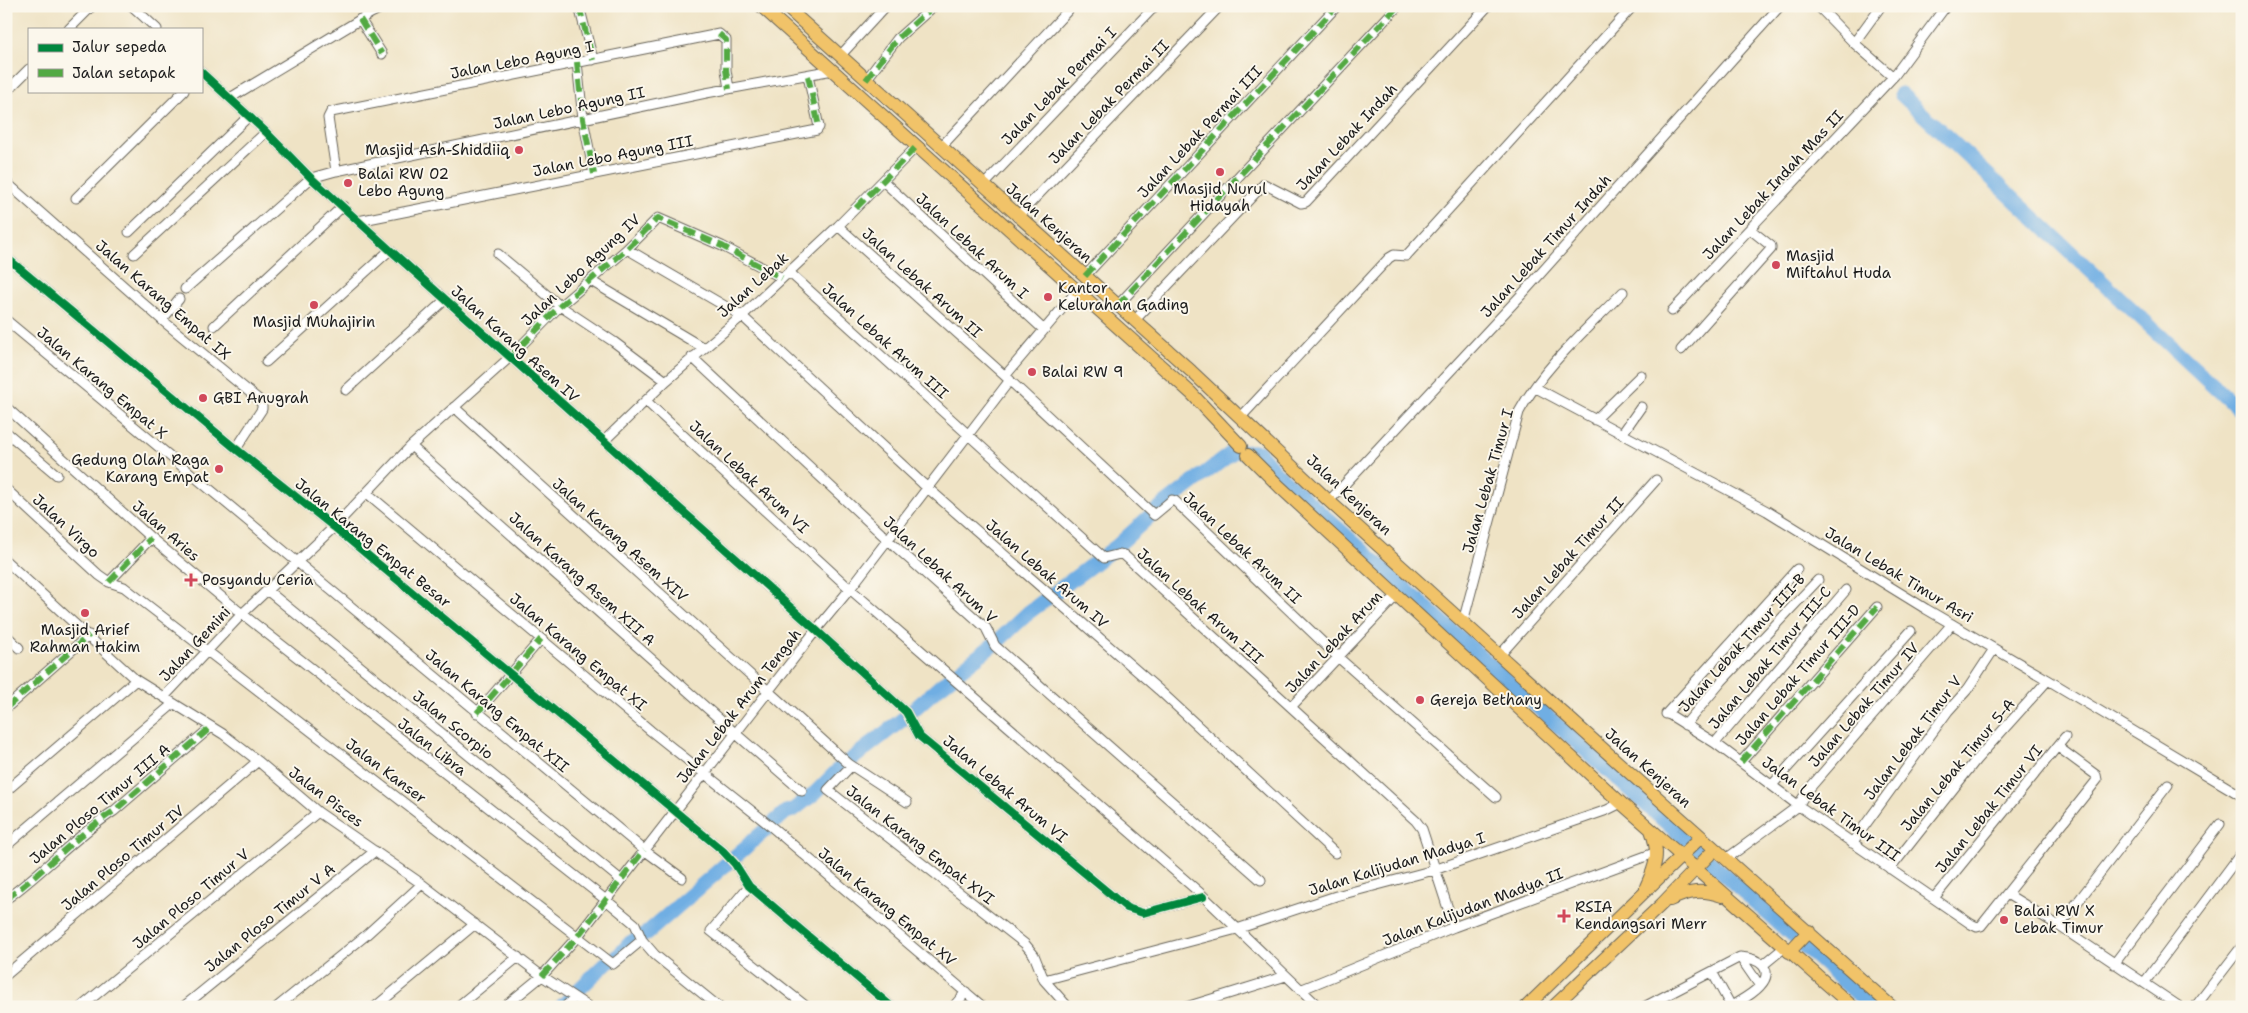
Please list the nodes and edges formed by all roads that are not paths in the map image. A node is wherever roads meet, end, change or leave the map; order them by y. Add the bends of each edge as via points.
1 (92, 6) edge
2 (132, 6) edge
3 (385, 6) edge
4 (579, 6) edge
5 (761, 6) edge
6 (785, 6) edge
7 (886, 6) edge
8 (934, 6) edge
9 (1072, 6) edge
10 (1155, 6) edge
11 (1220, 6) edge
12 (1337, 6) edge
13 (1398, 6) edge
14 (1488, 6) edge
15 (1633, 6) edge
16 (1780, 6) edge
17 (1818, 6) edge
18 (1881, 6) edge
19 (1946, 6) edge
20 (360, 19) junction
21 (70, 28) edge
22 (156, 28) edge
23 (1854, 43) junction
24 (382, 54) dead end
25 (840, 56) junction
26 (593, 60) junction
27 (577, 62) junction
28 (833, 70) junction
29 (28, 71) edge
30 (202, 73) edge
31 (808, 76) junction
32 (1893, 77) junction
33 (866, 80) junction
34 (729, 89) junction
35 (6, 92) edge
36 (183, 92) edge
37 (230, 98) junction
38 (248, 116) junction
39 (583, 118) junction
40 (266, 132) junction
41 (917, 146) junction
42 (941, 147) junction
43 (336, 171) junction
44 (594, 174) junction
45 (311, 178) junction
46 (882, 181) junction
47 (6, 182) edge
48 (983, 186) junction
49 (76, 198) dead end
50 (343, 206) junction
51 (1017, 216) junction
52 (664, 218) joint
53 (358, 221) junction
54 (838, 226) junction
55 (1750, 230) junction
56 (129, 232) dead end
57 (1034, 232) junction
58 (1024, 243) junction
59 (1049, 245) junction
60 (627, 249) junction
61 (390, 250) junction
62 (134, 254) dead end
63 (498, 254) dead end
64 (6, 257) edge
65 (1040, 257) junction
66 (785, 275) junction
67 (1085, 276) junction
68 (590, 281) junction
69 (185, 289) dead end
70 (1077, 291) junction
71 (1623, 292) dead end
72 (179, 299) dead end
73 (445, 300) junction
74 (1118, 305) junction
75 (560, 306) junction
76 (1672, 311) dead end
77 (742, 316) junction
78 (6, 320) edge
79 (162, 320) junction
80 (1134, 320) junction
81 (214, 326) dead end
82 (1044, 330) junction
83 (702, 347) junction
84 (1681, 350) dead end
85 (692, 357) junction
86 (509, 358) junction
87 (266, 362) dead end
88 (1641, 375) dead end
89 (1008, 378) junction
90 (666, 380) junction
91 (1536, 388) junction
92 (346, 390) dead end
93 (646, 401) junction
94 (6, 407) edge
95 (1641, 407) dead end
96 (454, 408) junction
97 (1241, 417) junction
98 (1595, 420) junction
99 (6, 432) edge
100 (967, 434) junction
101 (1622, 434) junction
102 (604, 441) junction
103 (411, 446) junction
104 (236, 449) junction
105 (57, 475) dead end
106 (1656, 480) dead end
107 (927, 488) junction
108 (6, 489) edge
109 (367, 493) junction
110 (1329, 501) junction
111 (334, 527) junction
112 (151, 538) junction
113 (886, 540) junction
114 (6, 561) edge
115 (296, 562) junction
116 (1797, 569) dead end
117 (1818, 580) dead end
118 (109, 582) junction
119 (850, 589) junction
120 (1846, 590) dead end
121 (268, 591) junction
122 (1396, 596) junction
123 (1876, 607) dead end
124 (242, 614) junction
125 (1463, 622) junction
126 (1952, 624) junction
127 (816, 630) junction
128 (1910, 630) dead end
129 (6, 635) edge
130 (89, 635) junction
131 (541, 639) junction
132 (20, 648) dead end
133 (1994, 649) junction
134 (206, 650) junction
135 (1500, 655) junction
136 (1339, 658) junction
137 (510, 674) junction
138 (136, 680) junction
139 (2048, 680) junction
140 (769, 692) junction
141 (164, 697) junction
142 (172, 704) junction
143 (1291, 707) junction
144 (6, 708) edge
145 (478, 713) junction
146 (1685, 725) junction
147 (210, 728) junction
148 (735, 733) junction
149 (2065, 737) dead end
150 (1715, 743) junction
151 (2058, 747) junction
152 (258, 761) junction
153 (1741, 762) junction
154 (849, 764) junction
155 (705, 775) junction
156 (1772, 785) junction
157 (2168, 785) dead end
158 (802, 790) dead end
159 (6, 791) edge
160 (2242, 796) edge
161 (1496, 798) dead end
162 (907, 802) dead end
163 (1621, 803) junction
164 (1799, 806) junction
165 (676, 811) junction
166 (318, 812) junction
167 (2220, 824) dead end
168 (770, 826) joint
169 (1651, 830) junction
170 (1700, 839) junction
171 (1852, 843) junction
172 (6, 846) edge
173 (644, 850) junction
174 (375, 851) junction
175 (1713, 851) junction
176 (1656, 852) junction
177 (2242, 852) edge
178 (1335, 853) dead end
179 (1683, 854) junction
180 (1726, 859) junction
181 (1698, 867) junction
182 (1890, 869) junction
183 (1434, 870) junction
184 (682, 878) dead end
185 (621, 880) junction
186 (1260, 880) dead end
187 (422, 884) junction
188 (749, 886) junction
189 (2007, 894) junction
190 (1641, 896) junction
191 (1204, 897) junction
192 (1934, 898) junction
193 (6, 899) edge
194 (1729, 899) junction
195 (606, 900) junction
196 (1662, 904) junction
197 (475, 924) junction
198 (1454, 926) junction
199 (2059, 926) junction
200 (1237, 929) junction
201 (1806, 934) junction
202 (578, 936) junction
203 (641, 937) junction
204 (2242, 946) edge
205 (1789, 949) junction
206 (518, 957) junction
207 (1740, 958) junction
208 (2114, 964) junction
209 (1763, 965) junction
210 (1712, 972) junction
211 (6, 975) edge
212 (542, 976) junction
213 (1286, 976) junction
214 (1044, 980) junction
215 (2144, 983) junction
216 (1760, 986) junction
217 (1300, 990) junction
218 (966, 992) junction
219 (572, 996) junction
220 (1730, 1006) edge
221 (81, 1007) edge
222 (183, 1007) edge
223 (277, 1007) edge
224 (375, 1007) edge
225 (457, 1007) edge
226 (504, 1007) edge
227 (565, 1007) edge
228 (589, 1007) edge
229 (719, 1007) edge
230 (808, 1007) edge
231 (892, 1007) edge
232 (953, 1007) edge
233 (983, 1007) edge
234 (1068, 1007) edge
235 (1186, 1007) edge
236 (1318, 1007) edge
237 (1526, 1007) edge
238 (1553, 1007) edge
239 (1644, 1007) edge
240 (1852, 1007) edge
241 (1892, 1007) edge
242 (2180, 1007) edge
243 (2196, 1007) edge

1 - 21 street
2 - 22 street
3 - 20 street
4 - 26 street
5 - 28 main road, Jalan Kenjeran
6 - 25 main road, Jalan Kenjeran
7 - 25 street
8 - 33 street via 898,38
9 - 42 street
10 - 48 street, Jalan Lebak Permai I
11 - 51 street, Jalan Lebak Permai II
12 - 67 street, Jalan Lebak Permai III
13 - 74 street
14 - 80 street, Jalan Lebak Indah via 1304,204 1264,184
15 - 97 street via 1406,256 1389,258
16 - 110 street, Jalan Lebak Timur Indah via 1524,292
17 - 23 street
18 - 23 street
19 - 32 street, Jalan Lebak Indah Mas II
20 - 24 street
20 - 37 street
23 - 32 street
25 - 33 main road, Jalan Kenjeran
26 - 27 street, Jalan Lebo Agung I
26 - 34 street, Jalan Lebo Agung I via 719,34 726,40
27 - 39 street
27 - 43 street, Jalan Lebo Agung I via 331,112 328,118
28 - 31 street, Jalan Lebo Agung II
28 - 41 main road, Jalan Kenjeran
29 - 35 street
30 - 37 street, Jalan Karang Asem IV
31 - 34 street, Jalan Lebo Agung II
31 - 44 street, Jalan Lebo Agung III via 817,130
32 - 55 street, Jalan Lebak Indah Mas II
33 - 42 main road, Jalan Kenjeran
34 - 39 street, Jalan Lebo Agung II
36 - 49 street
37 - 38 street, Jalan Karang Asem IV
38 - 40 street, Jalan Karang Asem IV
38 - 56 street
39 - 43 street, Jalan Lebo Agung II
39 - 44 street
40 - 45 street, Jalan Karang Asem IV
40 - 62 street
41 - 46 street, Jalan Lebak
41 - 58 main road, Jalan Kenjeran
42 - 48 main road, Jalan Kenjeran
43 - 45 street, Jalan Lebo Agung II
44 - 53 street, Jalan Lebo Agung III
45 - 50 street, Jalan Karang Asem IV
45 - 69 street
46 - 54 street, Jalan Lebak
46 - 82 street, Jalan Lebak Arum I
47 - 79 street, Jalan Karang Empat IX
48 - 51 main road, Jalan Kenjeran
50 - 53 street, Jalan Karang Asem IV
50 - 81 street
51 - 57 main road, Jalan Kenjeran
52 - 60 street, Jalan Lebo Agung IV via 657,219
52 - 66 street, Jalan Lebak Arum III
53 - 61 street, Jalan Karang Asem IV
54 - 66 street, Jalan Lebak
54 - 89 street, Jalan Lebak Arum II
55 - 76 street, Jalan Lebak Indah Mas II
55 - 84 street via 1771,249
57 - 58 main road
57 - 59 main road, Jalan Kenjeran
58 - 65 main road, Jalan Kenjeran
59 - 65 main road
59 - 67 main road, Jalan Kenjeran
60 - 68 street, Jalan Lebo Agung IV
60 - 77 street, Jalan Lebak Arum IV
61 - 73 street, Jalan Karang Asem IV
61 - 87 street
63 - 75 street
64 - 104 street, Jalan Karang Empat Besar
65 - 70 main road, Jalan Kenjeran
66 - 77 street, Jalan Lebak
66 - 100 street, Jalan Lebak Arum III
67 - 74 main road, Jalan Kenjeran
68 - 75 street, Jalan Lebo Agung IV
68 - 83 street
70 - 82 street, Jalan Lebak Arum Tengah
70 - 122 main road, Jalan Kenjeran via 1190,393 1280,487
71 - 91 street, Jalan Lebak Timur I via 1565,352
72 - 79 street
73 - 86 street, Jalan Karang Asem IV
73 - 92 street
74 - 80 main road, Jalan Kenjeran
75 - 86 street, Jalan Lebo Agung IV
75 - 90 street
77 - 83 street, Jalan Lebak
77 - 107 street, Jalan Lebak Arum IV
78 - 115 street, Jalan Karang Empat X
79 - 104 street, Jalan Karang Empat IX via 262,404
80 - 97 main road, Jalan Kenjeran
82 - 89 street, Jalan Lebak Arum Tengah
83 - 85 street, Jalan Lebak
85 - 90 street, Jalan Lebak
85 - 113 street, Jalan Lebak Arum V
86 - 96 street, Jalan Lebo Agung IV
86 - 102 street, Jalan Karang Asem IV
88 - 98 street
89 - 100 street, Jalan Lebak Arum Tengah
89 - 136 street, Jalan Lebak Arum II via 1154,515 1175,501
90 - 93 street, Jalan Lebak
91 - 98 street, Jalan Lebak Timur Asri
91 - 125 street, Jalan Lebak Timur I via 1518,416
93 - 102 street, Jalan Lebak
93 - 119 street, Jalan Lebak Arum VI
94 - 112 street, Jalan Aries
95 - 101 street
96 - 103 street
96 - 140 street, Jalan Karang Asem XIV
97 - 110 main road, Jalan Kenjeran
98 - 101 street, Jalan Lebak Timur Asri
99 - 105 street
100 - 107 street, Jalan Lebak Arum Tengah
100 - 143 street, Jalan Lebak Arum III via 1102,556 1124,555
101 - 126 street, Jalan Lebak Timur Asri via 1767,511
102 - 127 street, Jalan Karang Asem IV
103 - 109 street
103 - 148 street, Jalan Karang Asem XII A
104 - 111 street, Jalan Karang Empat Besar
106 - 135 street, Jalan Lebak Timur II
107 - 113 street, Jalan Lebak Arum Tengah
107 - 178 street, Jalan Lebak Arum IV via 1159,690
108 - 118 street, Jalan Virgo
109 - 111 street
109 - 131 street, Jalan Karang Empat XI
110 - 125 main road, Jalan Kenjeran
111 - 115 street, Jalan Gemini
111 - 137 street, Jalan Karang Empat Besar
112 - 118 street
112 - 124 street, Jalan Aries
113 - 119 street, Jalan Lebak Arum Tengah
113 - 186 street, Jalan Lebak Arum V via 986,628 994,644
114 - 130 street, Jalan Pisces
115 - 121 street, Jalan Gemini
115 - 145 street, Jalan Karang Empat XII
116 - 146 street, Jalan Lebak Timur III via 1666,714
117 - 146 street, Jalan Lebak Timur III-B
118 - 134 street, Jalan Kanser via 124,588
119 - 127 street, Jalan Lebak Arum Tengah
119 - 191 street, Jalan Lebak Arum VI
120 - 150 street, Jalan Lebak Timur III-C
121 - 124 street, Jalan Gemini
121 - 185 street, Jalan Scorpio
122 - 136 street, Jalan Lebak Arum
122 - 163 main road, Jalan Kenjeran
123 - 153 street, Jalan Lebak Timur III-D
124 - 134 street, Jalan Gemini
124 - 195 street, Jalan Libra
125 - 135 main road, Jalan Kenjeran
126 - 133 street, Jalan Lebak Timur Asri
126 - 164 street, Jalan Lebak Timur IV via 1808,790
127 - 140 street, Jalan Lebak Arum Tengah
127 - 191 street, Jalan Lebak Arum VI via 907,715 919,736 1127,908 1143,913
128 - 156 street
129 - 132 street
130 - 138 street, Jalan Pisces
130 - 144 street
131 - 137 street
131 - 155 street, Jalan Karang Empat XI
133 - 139 street, Jalan Lebak Timur Asri
133 - 171 street, Jalan Lebak Timur V
134 - 141 street, Jalan Gemini
134 - 202 street, Jalan Kanser
135 - 170 main road, Jalan Kenjeran
136 - 143 street, Jalan Lebak Arum
136 - 161 street, Jalan Lebak Arum II
137 - 145 street
137 - 165 street, Jalan Karang Empat Besar
138 - 141 street, Jalan Pisces
138 - 159 street
139 - 160 street, Jalan Lebak Timur Asri
139 - 182 street, Jalan Lebak Timur 5-A via 1976,760
140 - 148 street, Jalan Lebak Arum Tengah
140 - 154 street
141 - 142 street, Jalan Pisces
142 - 147 street, Jalan Pisces
142 - 172 street
143 - 183 street, Jalan Lebak Arum III via 1418,824
145 - 173 street, Jalan Karang Empat XII
146 - 150 street, Jalan Lebak Timur III
147 - 152 street, Jalan Pisces
147 - 193 street, Jalan Ploso Timur III A
148 - 155 street, Jalan Lebak Arum Tengah
148 - 158 street, Jalan Karang Asem XII A
149 - 151 street, Jalan Lebak Timur VI
150 - 153 street, Jalan Lebak Timur III
151 - 189 street via 2096,775 2097,780
151 - 192 street, Jalan Lebak Timur VI
152 - 166 street, Jalan Pisces
152 - 211 street, Jalan Ploso Timur IV
153 - 156 street, Jalan Lebak Timur III
154 - 162 street
154 - 214 street, Jalan Karang Empat XVI via 828,790 1025,944 1034,955
155 - 165 street, Jalan Lebak Arum Tengah
155 - 168 street, Jalan Karang Empat XI
156 - 164 street, Jalan Lebak Timur III
157 - 199 street
163 - 169 main road, Jalan Kenjeran
163 - 183 street, Jalan Kalijudan Madya I
164 - 171 street, Jalan Lebak Timur III
164 - 180 street, Jalan Lebak Timur IV
165 - 173 street, Jalan Lebak Arum Tengah
165 - 188 street, Jalan Karang Empat Besar via 729,857
166 - 174 street, Jalan Pisces
166 - 221 street, Jalan Ploso Timur V
167 - 208 street
168 - 218 street, Jalan Karang Empat XV
169 - 176 main road
169 - 179 main road, Jalan Kenjeran
170 - 175 main road, Jalan Kenjeran
170 - 179 main road
171 - 182 street, Jalan Lebak Timur III
173 - 184 street, Jalan Karang Empat XII
173 - 185 street, Jalan Lebak Arum Tengah
174 - 187 street, Jalan Pisces
174 - 222 street, Jalan Ploso Timur V A
175 - 180 main road, Jalan Kenjeran
175 - 181 main road
176 - 190 main road via 1657,861
176 - 198 street, Jalan Kalijudan Madya II
177 - 215 street
179 - 181 main road, Jalan Kenjeran
179 - 190 main road
180 - 201 main road, Jalan Kenjeran
181 - 194 main road, Jalan Kenjeran
181 - 196 main road
182 - 192 street, Jalan Lebak Timur III
183 - 198 street, Jalan Lebak Arum III
183 - 200 street, Jalan Kalijudan Madya I via 1336,896
185 - 195 street, Jalan Lebak Arum Tengah
187 - 197 street, Jalan Pisces
187 - 223 street via 365,936
188 - 230 street via 711,931
188 - 231 street, Jalan Karang Empat Besar
189 - 192 street, Jalan Lebak Timur III via 1979,927
189 - 199 street
190 - 237 main road
191 - 200 street
194 - 196 main road via 1710,892 1691,891
194 - 205 main road, Jalan Kenjeran
195 - 202 street, Jalan Lebak Arum Tengah
195 - 203 street, Jalan Libra via 635,924
196 - 238 main road
197 - 206 street, Jalan Pisces
197 - 224 street
198 - 217 street, Jalan Kalijudan Madya II
199 - 208 street
200 - 213 street
200 - 214 street, Jalan Kalijudan Madya I
201 - 205 main road
201 - 241 main road, Jalan Kenjeran
202 - 203 street, Jalan Kanser via 615,964
202 - 212 street, Jalan Lebak Arum Tengah
203 - 229 street, Jalan Libra via 655,955
204 - 243 street
205 - 209 street
205 - 240 main road, Jalan Kenjeran
206 - 212 street, Jalan Pisces
206 - 225 street
207 - 209 street via 1756,959
207 - 210 street
207 - 216 street
208 - 215 street
209 - 216 street via 1765,976
210 - 220 street
210 - 239 street
212 - 219 street, Jalan Pisces
212 - 226 street, Jalan Lebak Arum Tengah
213 - 217 street
213 - 235 street
214 - 234 street, Jalan Karang Empat XVI
215 - 242 street
216 - 220 street
217 - 236 street
218 - 232 street
218 - 233 street, Jalan Karang Empat XV
219 - 227 street
219 - 228 street, Jalan Pisces

